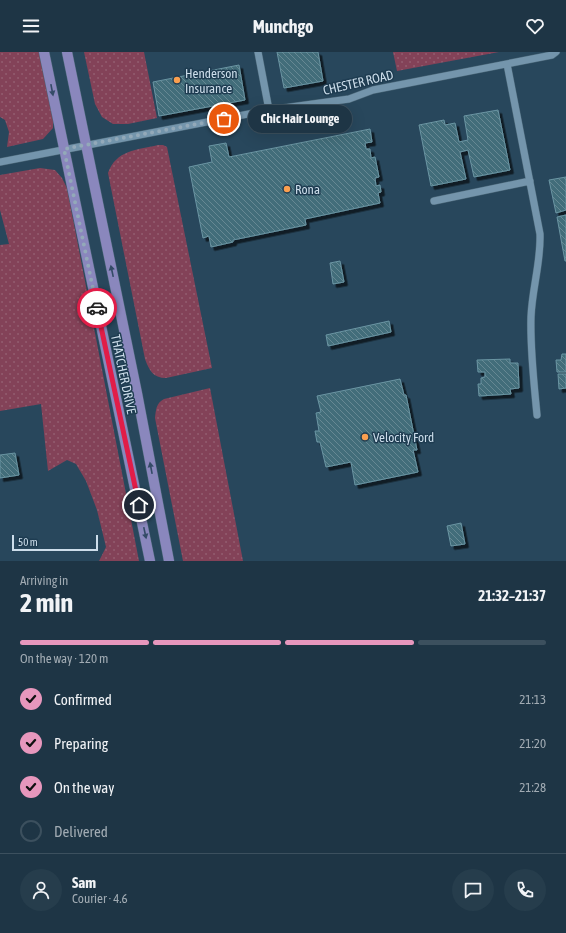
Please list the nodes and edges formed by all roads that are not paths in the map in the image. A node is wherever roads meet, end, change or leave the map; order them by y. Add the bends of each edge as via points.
1 (44, 52) edge
2 (67, 52) edge
3 (258, 52) edge
4 (556, 52) edge
5 (507, 64) junction
6 (269, 110) junction
7 (86, 145) junction
8 (64, 149) junction
9 (0, 162) edge
10 (530, 181) junction
11 (434, 201) dead end
12 (537, 415) dead end
13 (150, 561) edge
14 (168, 561) edge

1 -> 8 main road, THATCHER DRIVE
2 - 7 main road, THATCHER DRIVE
3 - 6 street
4 - 5 street, CHESTER ROAD
5 - 6 street, CHESTER ROAD via 373,90 349,99
5 - 10 street
6 - 7 street, CHESTER ROAD
7 - 8 street, CHESTER ROAD
14 -> 7 main road, THATCHER DRIVE via 137,393
8 - 9 street, CHESTER ROAD
8 -> 13 main road, THATCHER DRIVE
10 - 11 street
10 - 12 street via 540,241 531,318

